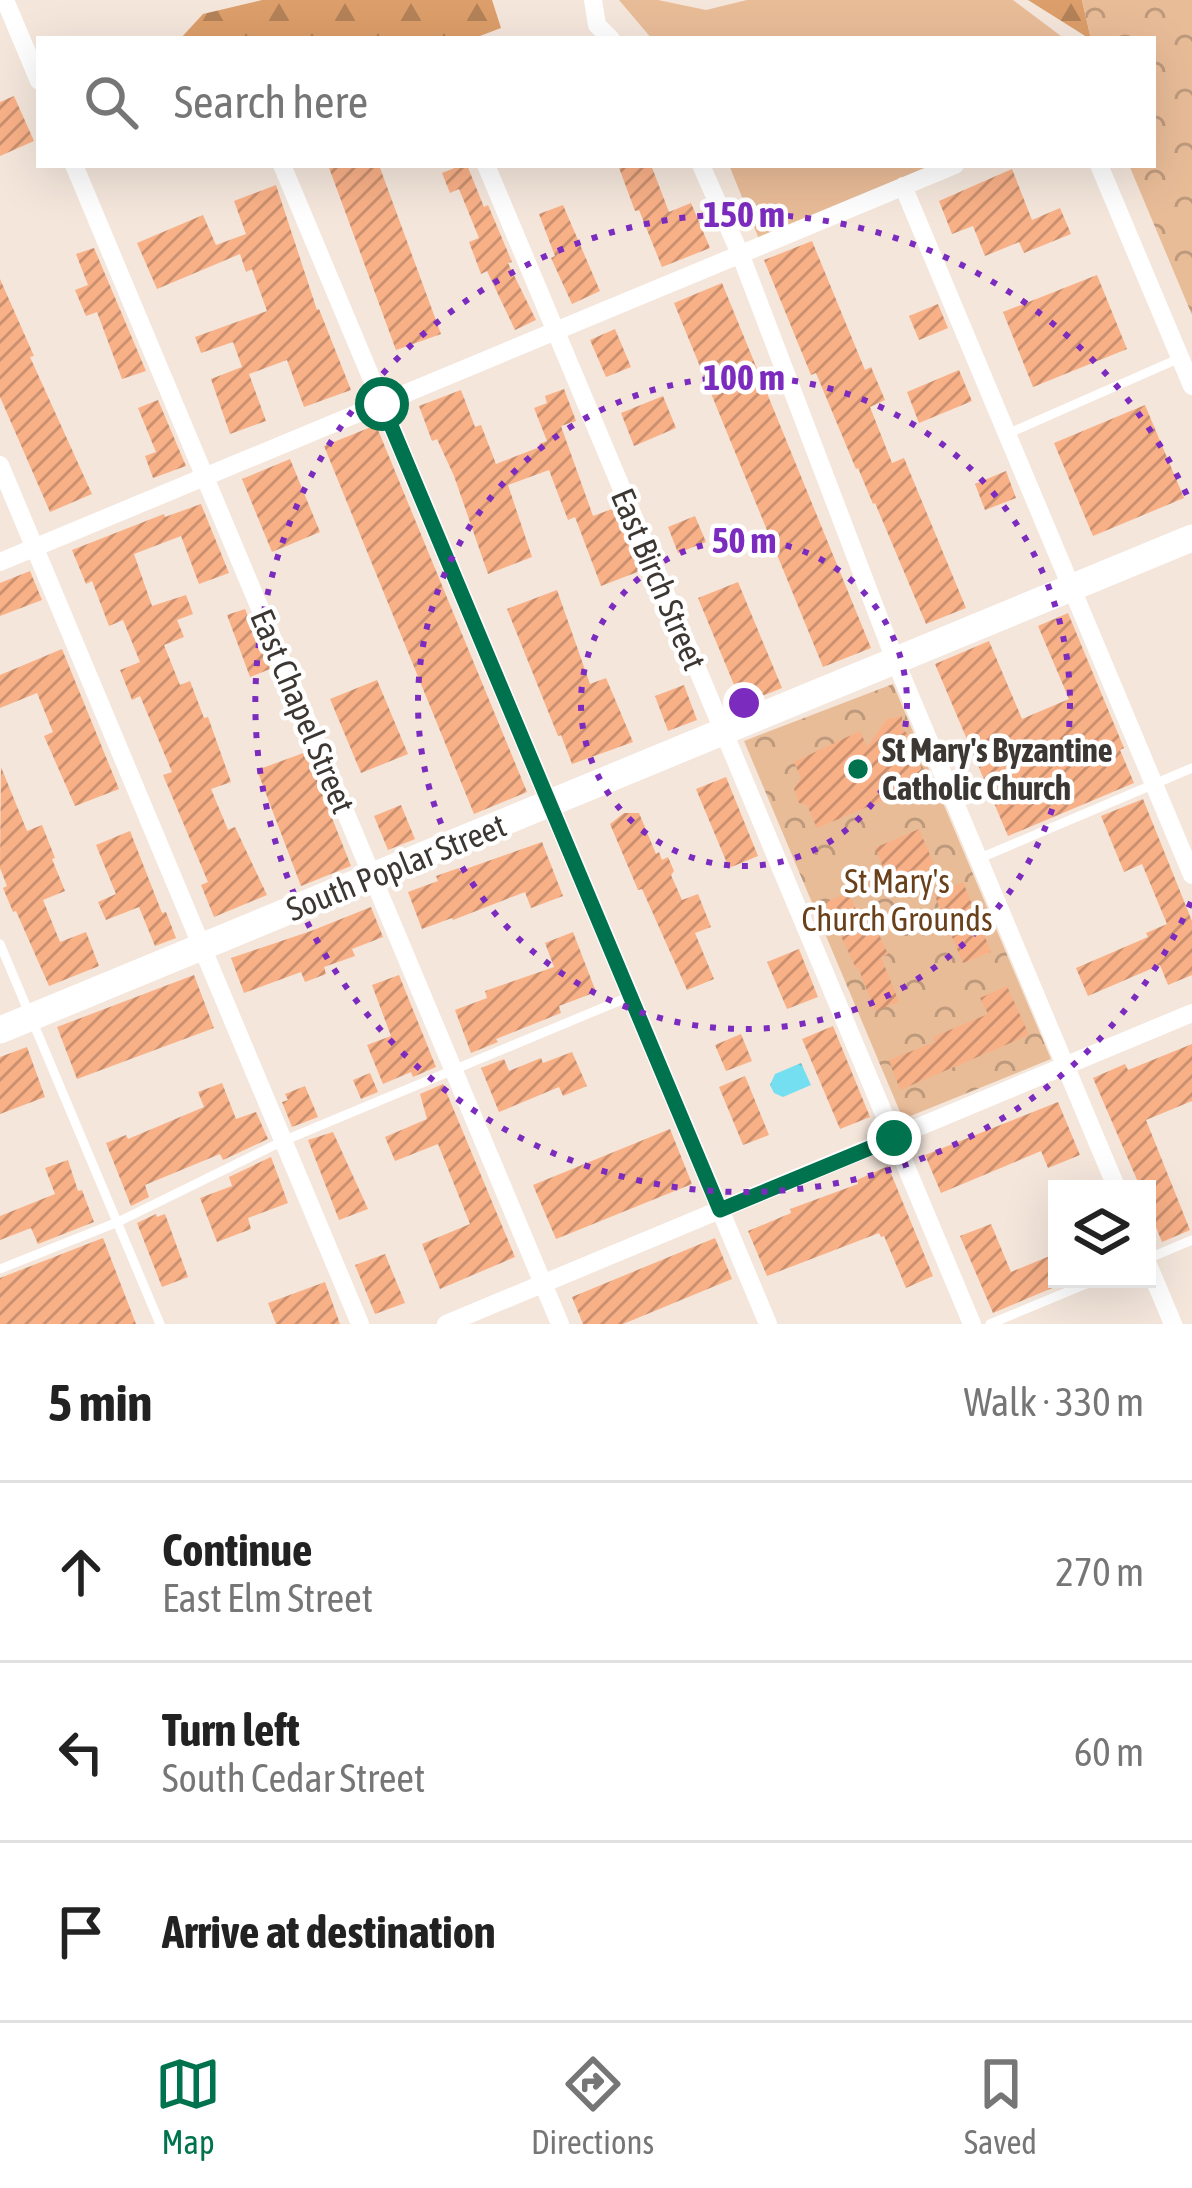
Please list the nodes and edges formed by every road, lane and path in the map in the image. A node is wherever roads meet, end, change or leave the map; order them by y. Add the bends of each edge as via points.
1 (5, 0) edge
2 (593, 0) edge
3 (604, 32) edge
4 (36, 74) edge
5 (75, 168) edge
6 (283, 168) edge
7 (490, 168) edge
8 (702, 168) edge
9 (948, 168) edge
10 (1100, 168) edge
11 (903, 187) junction
12 (742, 256) junction
13 (556, 331) junction
14 (1180, 358) junction
15 (1192, 386) edge
16 (382, 404) junction
17 (1007, 434) junction
18 (0, 465) edge
19 (205, 477) junction
20 (1192, 538) edge
21 (35, 548) junction
22 (0, 562) edge
23 (1072, 587) junction
24 (895, 660) junction
25 (723, 731) junction
26 (1192, 768) edge
27 (1154, 786) junction
28 (550, 803) junction
29 (978, 859) junction
30 (1192, 875) edge
31 (372, 877) junction
32 (0, 944) edge
33 (202, 947) junction
34 (631, 996) junction
35 (1192, 1013) edge
36 (31, 1018) junction
37 (0, 1030) edge
38 (1065, 1066) junction
39 (453, 1070) junction
40 (894, 1138) junction
41 (283, 1141) junction
42 (1113, 1180) edge
43 (720, 1210) junction
44 (118, 1222) junction
45 (1192, 1240) edge
46 (1156, 1256) edge
47 (0, 1269) edge
48 (1156, 1282) edge
49 (543, 1284) junction
50 (1076, 1288) edge
51 (160, 1324) edge
52 (360, 1324) edge
53 (446, 1324) edge
54 (560, 1324) edge
55 (768, 1324) edge
56 (972, 1324) edge
57 (990, 1324) edge
58 (1173, 1324) edge

1 - 4 street
2 - 3 street
5 - 19 street, East Chapel Street
6 - 16 street
7 - 13 street, East Birch Street
8 - 12 street
9 - 11 street
10 - 14 street
11 - 12 street
11 - 17 street
12 - 13 street
12 - 24 street
13 - 16 street
13 - 25 street, East Birch Street
14 - 15 street
14 - 17 lane
16 - 19 street
16 - 28 street
17 - 23 street
18 - 21 street
19 - 21 street
19 - 31 street, East Chapel Street
20 - 23 main road, South Poplar Street
21 - 22 street
21 - 33 street
23 - 24 main road, South Poplar Street
23 - 27 street
24 - 25 main road, South Poplar Street
24 - 29 street
25 - 28 main road, South Poplar Street
25 - 40 street, East Birch Street
26 - 27 lane
27 - 29 lane
27 - 30 street
28 - 31 main road, South Poplar Street
28 - 34 street
29 - 38 street
31 - 33 main road, South Poplar Street
31 - 39 street, East Chapel Street
32 - 36 lane
33 - 36 main road, South Poplar Street
33 - 41 street
34 - 39 lane
34 - 43 street
35 - 38 street
36 - 37 main road, South Poplar Street
36 - 44 lane
38 - 40 street
38 - 42 street
39 - 41 lane
39 - 49 street, East Chapel Street
40 - 43 street
40 - 56 street, East Birch Street
41 - 44 lane
41 - 52 street
43 - 49 street
43 - 55 street
44 - 47 lane
44 - 51 lane
45 - 46 lane
48 - 58 street
49 - 53 street
49 - 54 street, East Chapel Street
50 - 57 lane

